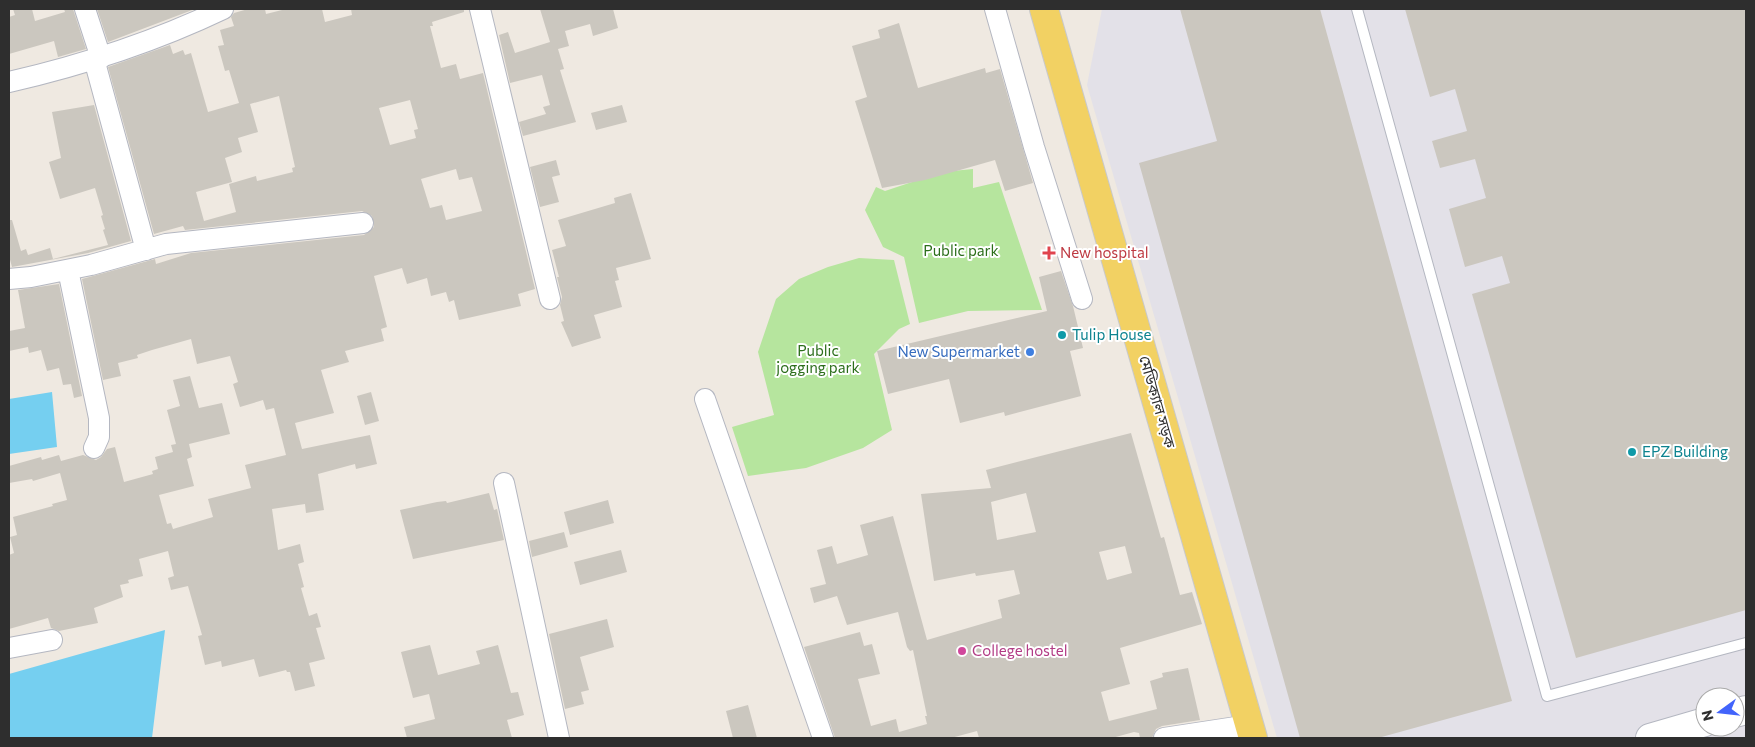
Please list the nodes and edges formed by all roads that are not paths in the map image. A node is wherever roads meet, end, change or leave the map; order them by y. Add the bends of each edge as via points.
1 (84, 9) edge
2 (223, 9) edge
3 (480, 9) edge
4 (995, 9) edge
5 (1044, 9) edge
6 (1358, 9) edge
7 (97, 58) junction
8 (9, 82) edge
9 (363, 223) dead end
10 (146, 250) junction
11 (68, 270) junction
12 (9, 279) edge
13 (550, 299) dead end
14 (1082, 299) dead end
15 (705, 399) dead end
16 (94, 448) dead end
17 (504, 483) dead end
18 (52, 640) dead end
19 (1746, 643) edge
20 (9, 648) edge
21 (1695, 725) edge
22 (1251, 732) edge
23 (560, 738) edge
24 (823, 738) edge
25 (1164, 738) edge
26 (1650, 738) edge

1 - 7 street
2 - 7 street via 179,30
3 - 13 street
4 - 14 street via 1034,148
5 - 22 main road, মেডিক্যাল সড়ক
6 - 19 lane via 1547,696
7 - 8 street via 72,68
7 - 10 street
9 - 10 street via 166,244
10 - 11 street
11 - 12 street
11 - 16 street via 99,418 99,437
15 - 24 street
17 - 23 street
18 - 20 street
21 - 26 main road
22 - 25 street

